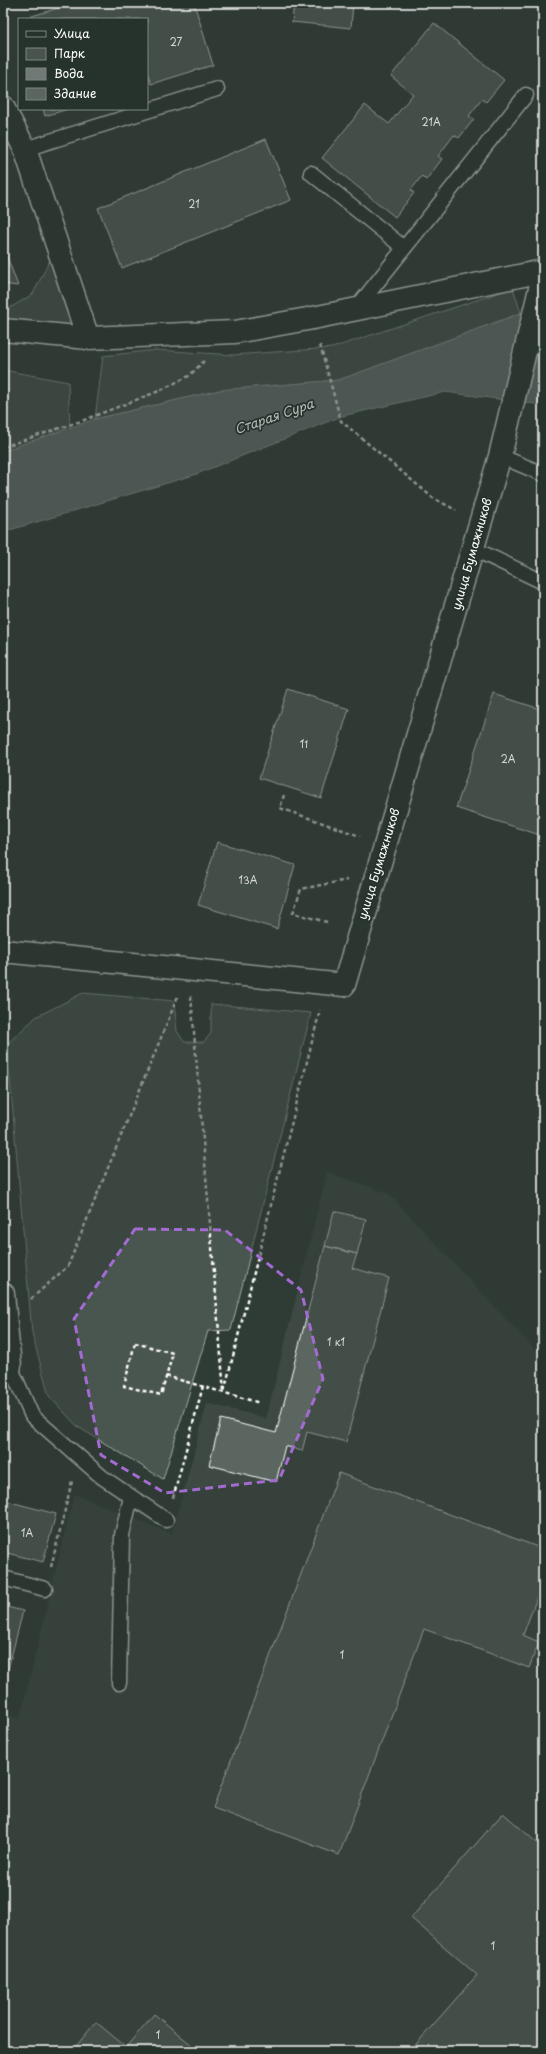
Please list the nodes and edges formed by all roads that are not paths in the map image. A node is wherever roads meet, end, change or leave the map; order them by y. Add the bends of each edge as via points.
1 (217, 89) dead end
2 (526, 94) dead end
3 (3, 107) edge
4 (26, 149) junction
5 (310, 173) dead end
6 (404, 248) junction
7 (543, 271) edge
8 (543, 276) edge
9 (355, 310) junction
10 (3, 330) edge
11 (88, 338) junction
12 (500, 456) junction
13 (543, 474) edge
14 (474, 549) junction
15 (543, 582) edge
16 (3, 951) edge
17 (3, 1294) edge
18 (6, 1366) edge
19 (132, 1497) junction
20 (166, 1520) road end
21 (3, 1578) edge
22 (45, 1589) road end
23 (120, 1683) dead end

1 - 4 lane
2 - 6 lane
3 - 4 street
4 - 11 street
5 - 6 lane
6 - 9 lane
7 - 9 street
8 - 12 street, улица Бумажников
9 - 11 street via 235,332
10 - 11 street
12 - 13 lane
12 - 14 street, улица Бумажников
14 - 15 lane
14 - 16 street, улица Бумажников via 366,904 344,985
17 - 18 street
18 - 19 lane via 32,1416 102,1477
19 - 20 lane
19 - 23 lane via 122,1536
21 - 22 lane

